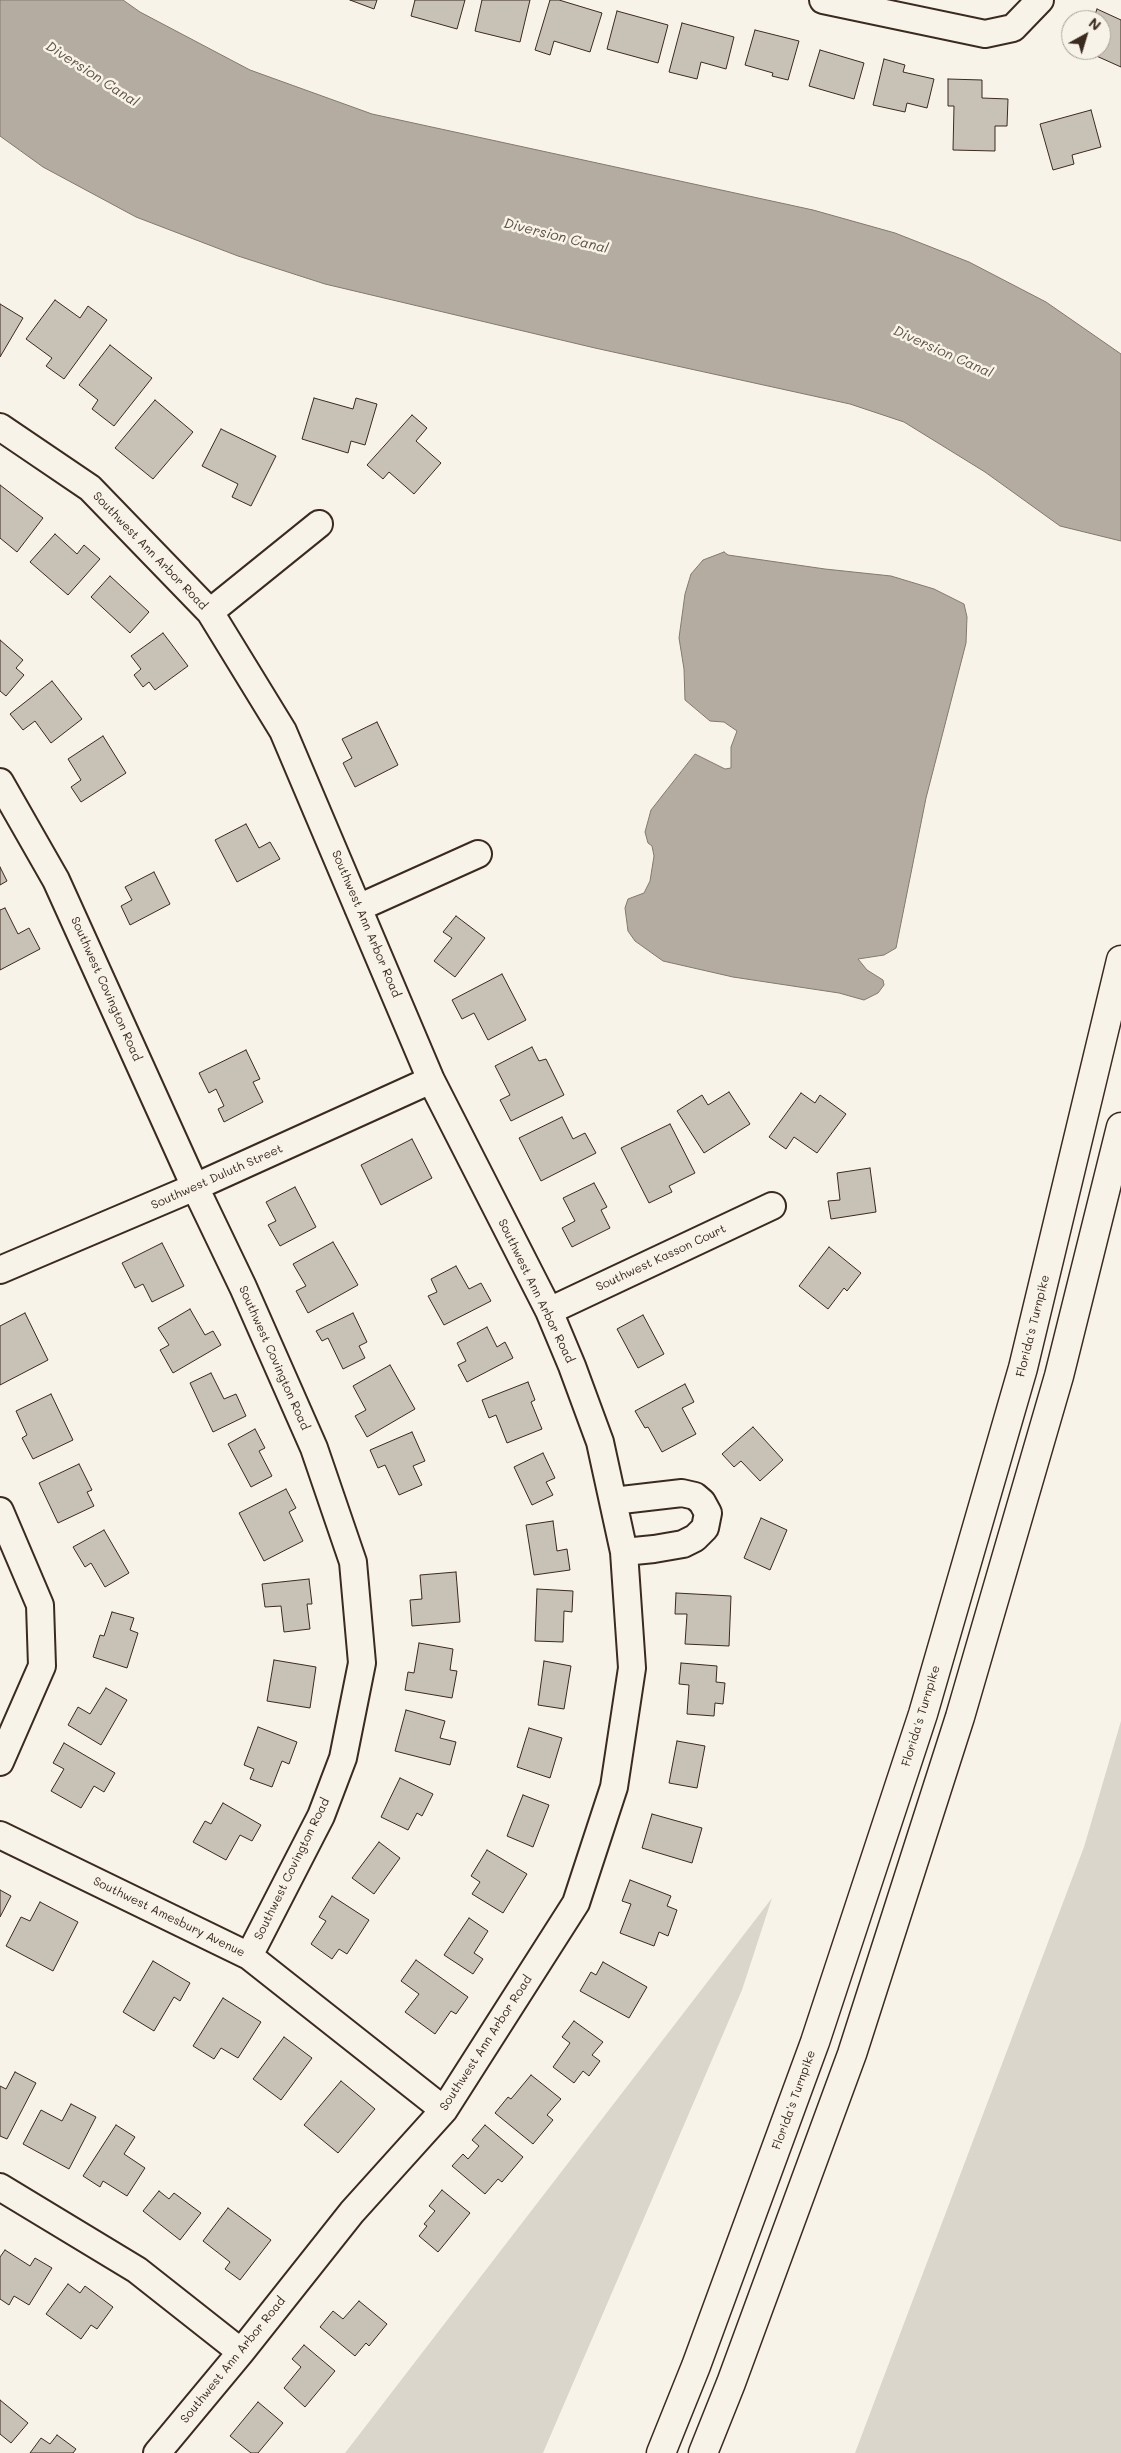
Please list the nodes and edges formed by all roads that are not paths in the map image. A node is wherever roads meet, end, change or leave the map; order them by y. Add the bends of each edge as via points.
1 (822, 0) edge
2 (1040, 0) edge
3 (0, 427) edge
4 (320, 524) dead end
5 (210, 612) junction
6 (0, 782) edge
7 (478, 854) dead end
8 (358, 908) junction
9 (1121, 960) edge
10 (431, 1080) junction
11 (1121, 1127) edge
12 (195, 1187) junction
13 (772, 1206) dead end
14 (0, 1270) edge
15 (549, 1311) junction
16 (614, 1501) junction
17 (0, 1511) edge
18 (624, 1552) junction
19 (0, 1762) edge
20 (0, 1835) edge
21 (249, 1956) junction
22 (444, 2110) junction
23 (0, 2187) edge
24 (241, 2352) junction
25 (157, 2453) edge
26 (661, 2453) edge
27 (703, 2453) edge

1 - 2 street via 985,34 1013,28
3 - 5 street, Southwest Ann Arbor Road via 90,488
4 - 5 street
5 - 8 street, Southwest Ann Arbor Road via 283,731
6 - 12 street, Southwest Covington Road via 56,880
7 - 8 street
8 - 10 street, Southwest Ann Arbor Road
9 - 26 highway, Florida's Turnpike via 1023,1368 923,1714 815,2042
10 - 12 street, Southwest Duluth Street
10 - 15 street, Southwest Ann Arbor Road
11 - 27 highway via 1059,1376 960,1717 852,2054
12 - 14 street, Southwest Duluth Street
12 - 21 street, Southwest Covington Road via 314,1448 353,1562 362,1663 343,1758 321,1816
13 - 15 street, Southwest Kasson Court
15 - 16 street, Southwest Ann Arbor Road via 600,1442
16 - 18 street, Southwest Ann Arbor Road
16 - 18 street via 682,1494 694,1496 702,1502 708,1514 705,1528 683,1544
17 - 19 street via 40,1605 42,1666
18 - 22 street, Southwest Ann Arbor Road via 632,1668 614,1788 576,1903
20 - 21 street, Southwest Amesbury Avenue
21 - 22 street, Southwest Amesbury Avenue
22 - 24 street, Southwest Ann Arbor Road via 352,2212
23 - 24 street via 137,2270
24 - 25 street, Southwest Ann Arbor Road

